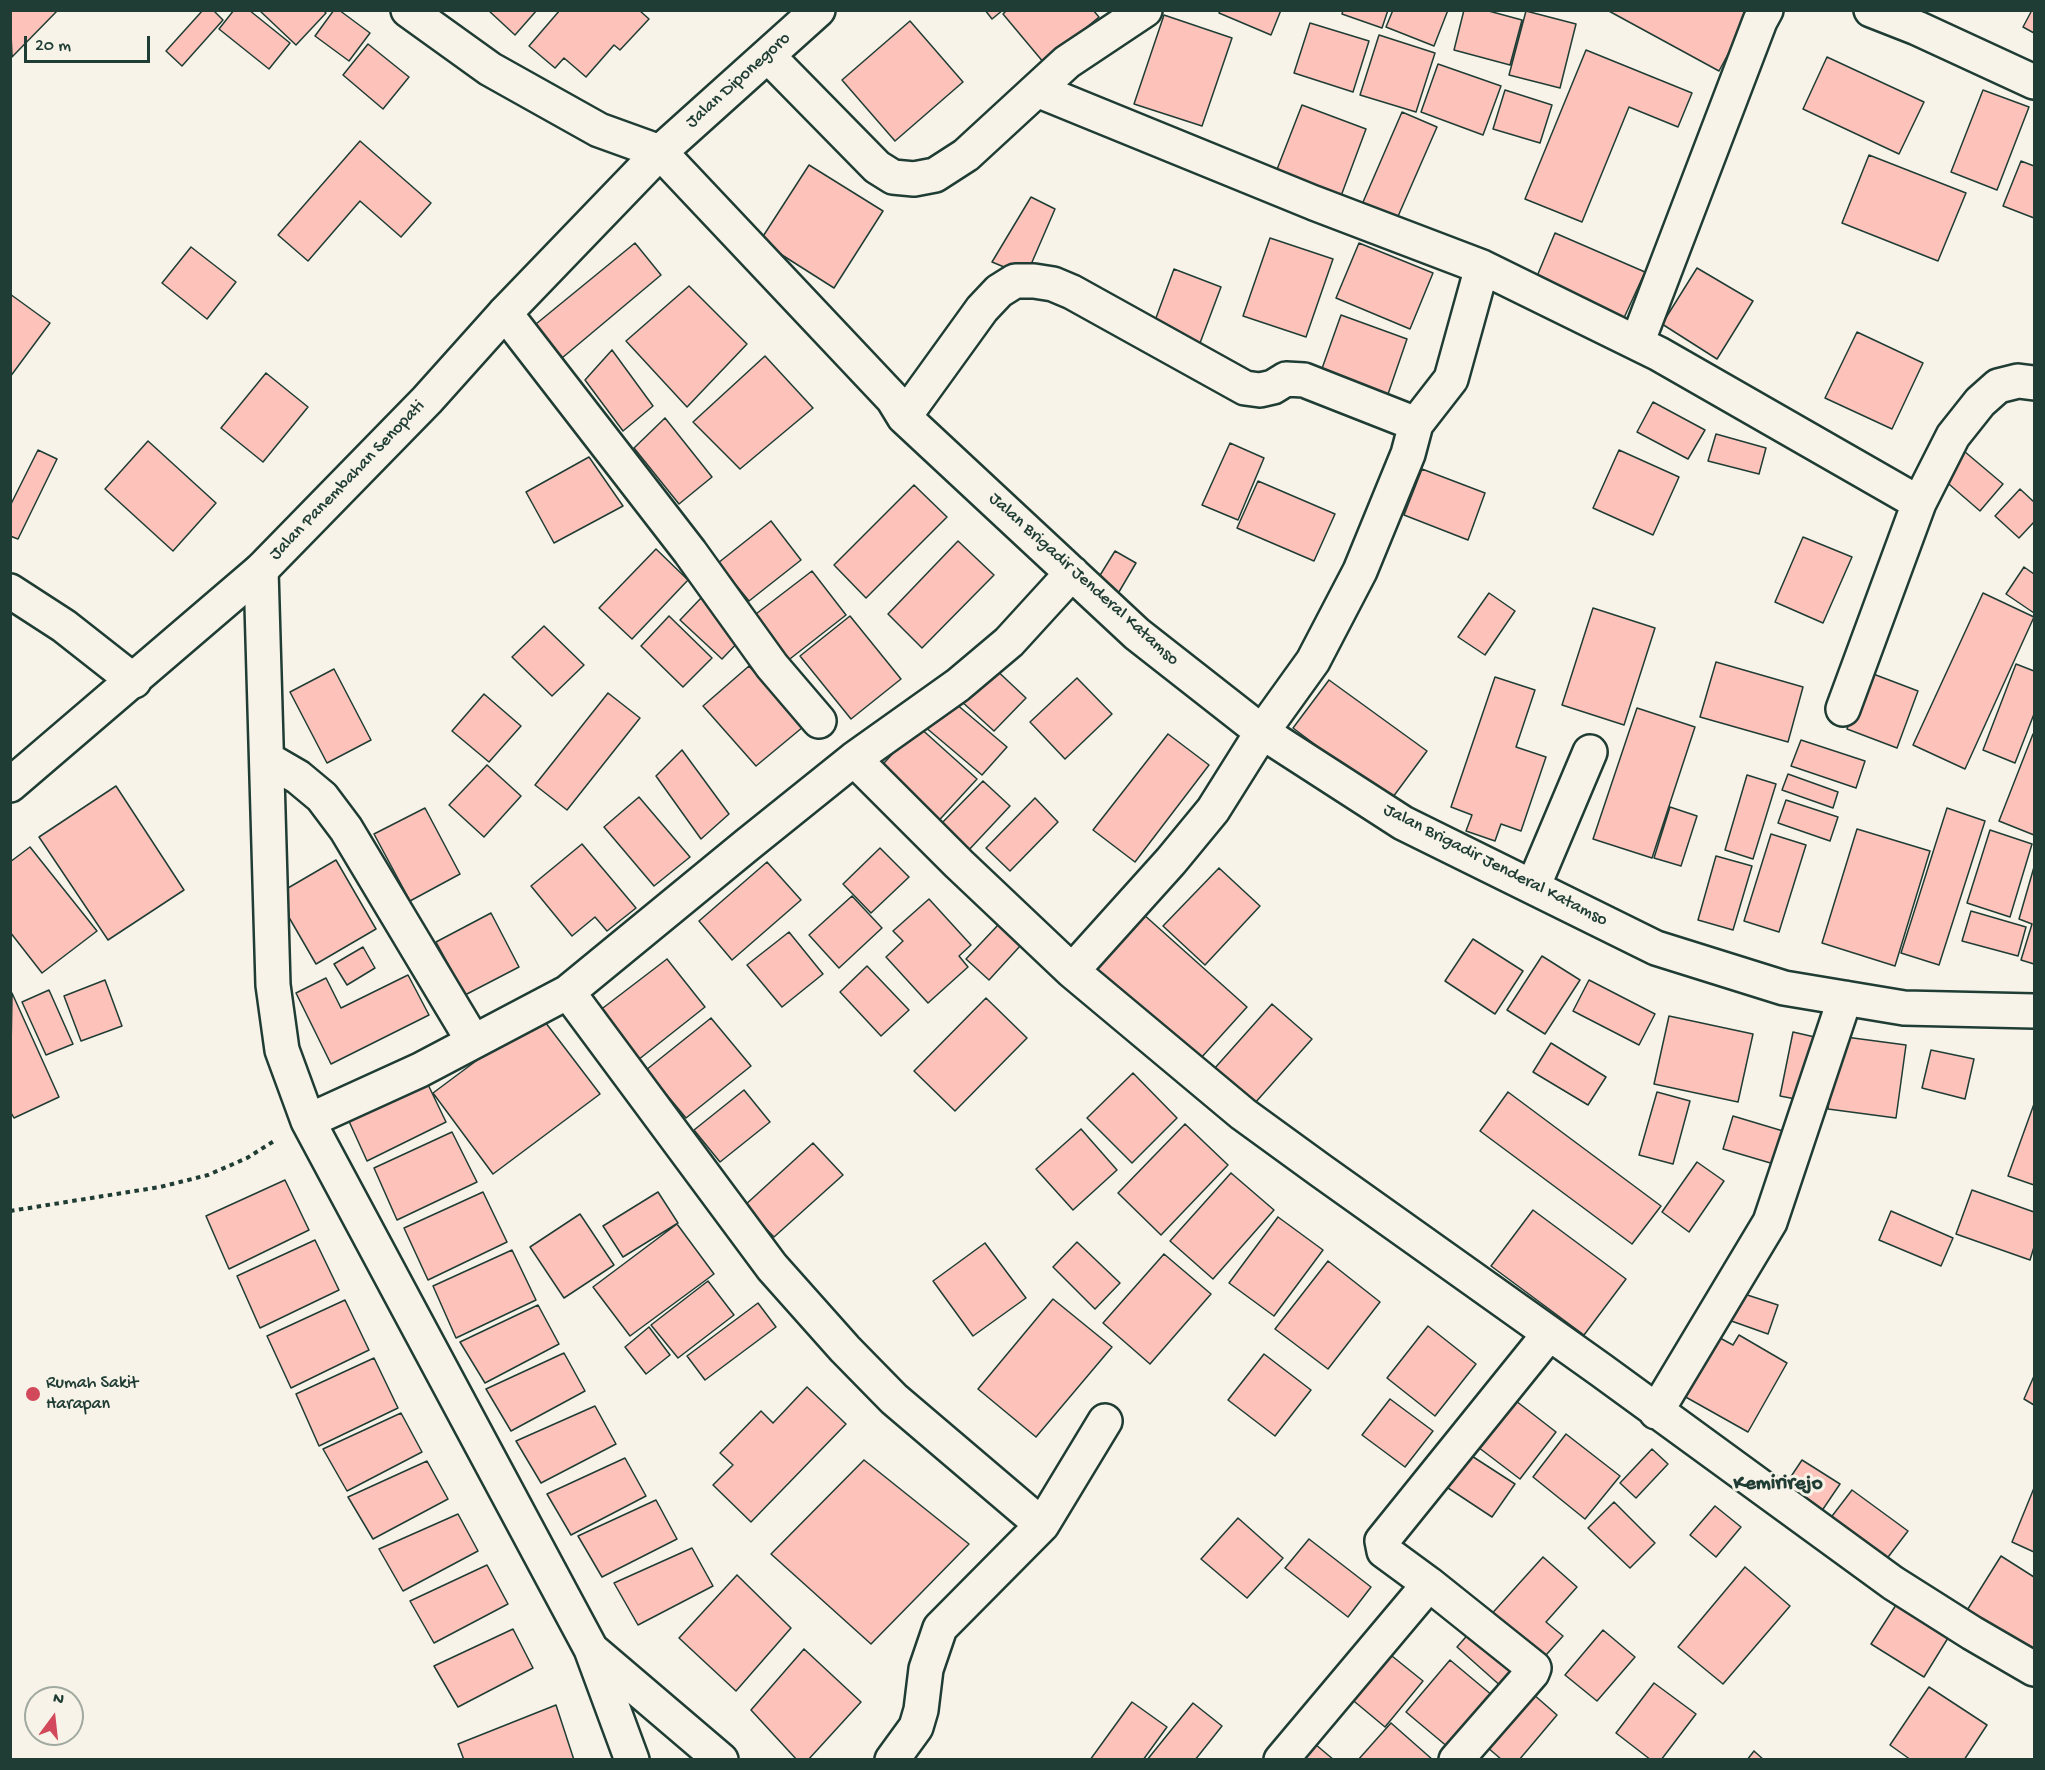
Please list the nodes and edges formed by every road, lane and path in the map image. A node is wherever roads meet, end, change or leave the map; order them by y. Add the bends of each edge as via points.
1 (408, 10) edge
2 (818, 10) edge
3 (1145, 10) edge
4 (1766, 10) edge
5 (1871, 10) edge
6 (768, 56) junction
7 (2034, 82) edge
8 (1037, 90) junction
9 (660, 152) junction
10 (1482, 267) junction
11 (505, 313) junction
12 (1637, 343) junction
13 (2034, 383) edge
14 (904, 417) junction
15 (1416, 424) junction
16 (1918, 503) junction
17 (261, 570) junction
18 (1072, 573) junction
19 (10, 591) edge
20 (134, 681) junction
21 (1843, 709) dead end
22 (819, 721) dead end
23 (1262, 732) junction
24 (1590, 752) dead end
25 (267, 759) junction
26 (855, 759) junction
27 (10, 785) edge
28 (1533, 887) junction
29 (1072, 971) junction
30 (568, 992) junction
31 (1845, 998) junction
32 (2034, 1011) edge
33 (473, 1041) junction
34 (308, 1121) junction
35 (10, 1211) edge
36 (1550, 1334) junction
37 (1656, 1412) junction
38 (1106, 1421) dead end
39 (1042, 1525) junction
40 (1429, 1584) junction
41 (591, 1649) junction
42 (2034, 1670) edge
43 (632, 1760) edge
44 (721, 1760) edge
45 (892, 1760) edge
46 (1281, 1760) edge
47 (1456, 1760) edge

1 - 9 street via 490,69 599,130
2 - 6 street, Jalan Diponegoro
3 - 8 street via 1067,62
4 - 12 street
5 - 7 street
6 - 8 street via 876,167 893,177 935,175 966,155
6 - 9 street, Jalan Diponegoro
8 - 10 street
9 - 11 street, Jalan Panembahan Senopati
9 - 14 street, Jalan Brigadir Jenderal Katamso via 893,399
10 - 12 street
10 - 15 street via 1451,379
11 - 17 street, Jalan Panembahan Senopati via 427,400
11 - 22 street via 690,552 772,666
12 - 16 street
13 - 16 street via 2018,381 1998,386 1980,402 1953,436
14 - 15 street via 999,291 1015,281 1034,281 1072,292 1245,388 1260,390 1286,379 1304,380
14 - 18 street, Jalan Brigadir Jenderal Katamso
15 - 23 street via 1408,454 1360,571 1314,661
16 - 21 street
17 - 20 street, Jalan Panembahan Senopati
17 - 25 street
18 - 23 street, Jalan Brigadir Jenderal Katamso via 1137,634
18 - 26 street via 1009,642 958,685
19 - 20 street via 64,626
20 - 27 street, Jalan Panembahan Senopati
23 - 28 street, Jalan Brigadir Jenderal Katamso via 1402,822
23 - 29 street via 1213,810
24 - 28 street
25 - 33 street via 322,796 346,829
25 - 34 street via 273,985 282,1050
26 - 29 street
26 - 30 street
28 - 31 street, Jalan Brigadir Jenderal Katamso via 1656,948 1784,988
29 - 36 street via 1243,1114
30 - 33 street
30 - 39 street via 772,1267 894,1398
31 - 32 street, Jalan Brigadir Jenderal Katamso via 1904,1008
31 - 37 street via 1770,1222
33 - 34 street
34 - 35 path via 247,1158 208,1175 160,1187
34 - 41 street
36 - 37 street
36 - 40 street via 1382,1541 1384,1551
37 - 42 street via 1893,1583
38 - 39 street
39 - 45 street via 940,1628 926,1669 916,1727
40 - 46 street
40 - 47 street via 1534,1668
41 - 43 street
41 - 44 street

